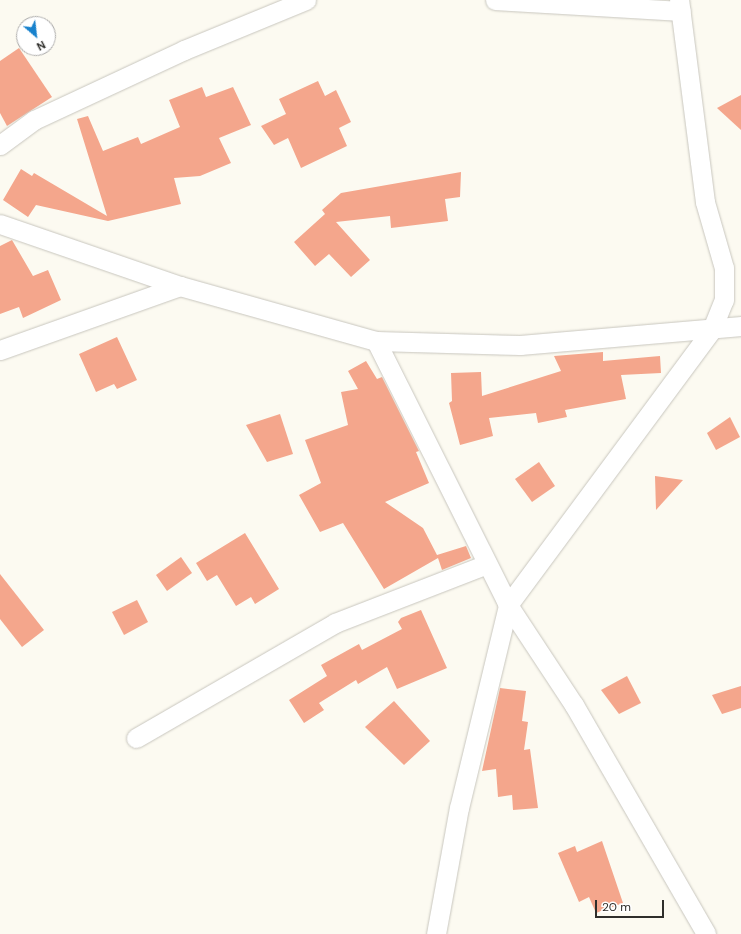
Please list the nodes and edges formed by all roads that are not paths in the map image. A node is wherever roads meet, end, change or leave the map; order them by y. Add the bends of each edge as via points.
1 (306, 0) edge
2 (495, 0) edge
3 (680, 6) edge
4 (0, 145) edge
5 (0, 224) edge
6 (180, 286) junction
7 (741, 326) edge
8 (712, 329) junction
9 (374, 340) junction
10 (0, 350) edge
11 (487, 564) junction
12 (508, 605) junction
13 (136, 738) dead end
14 (436, 934) edge
15 (706, 934) edge

1 - 4 street via 184,50 34,120
2 - 3 street
3 - 8 street via 705,202 724,268 724,300
5 - 6 street
6 - 9 street
6 - 10 street
7 - 8 street
8 - 9 street via 520,345
8 - 12 street
9 - 11 street
9 - 12 street
11 - 12 street
11 - 13 street via 335,623
12 - 14 street via 459,808
12 - 15 street via 574,705

